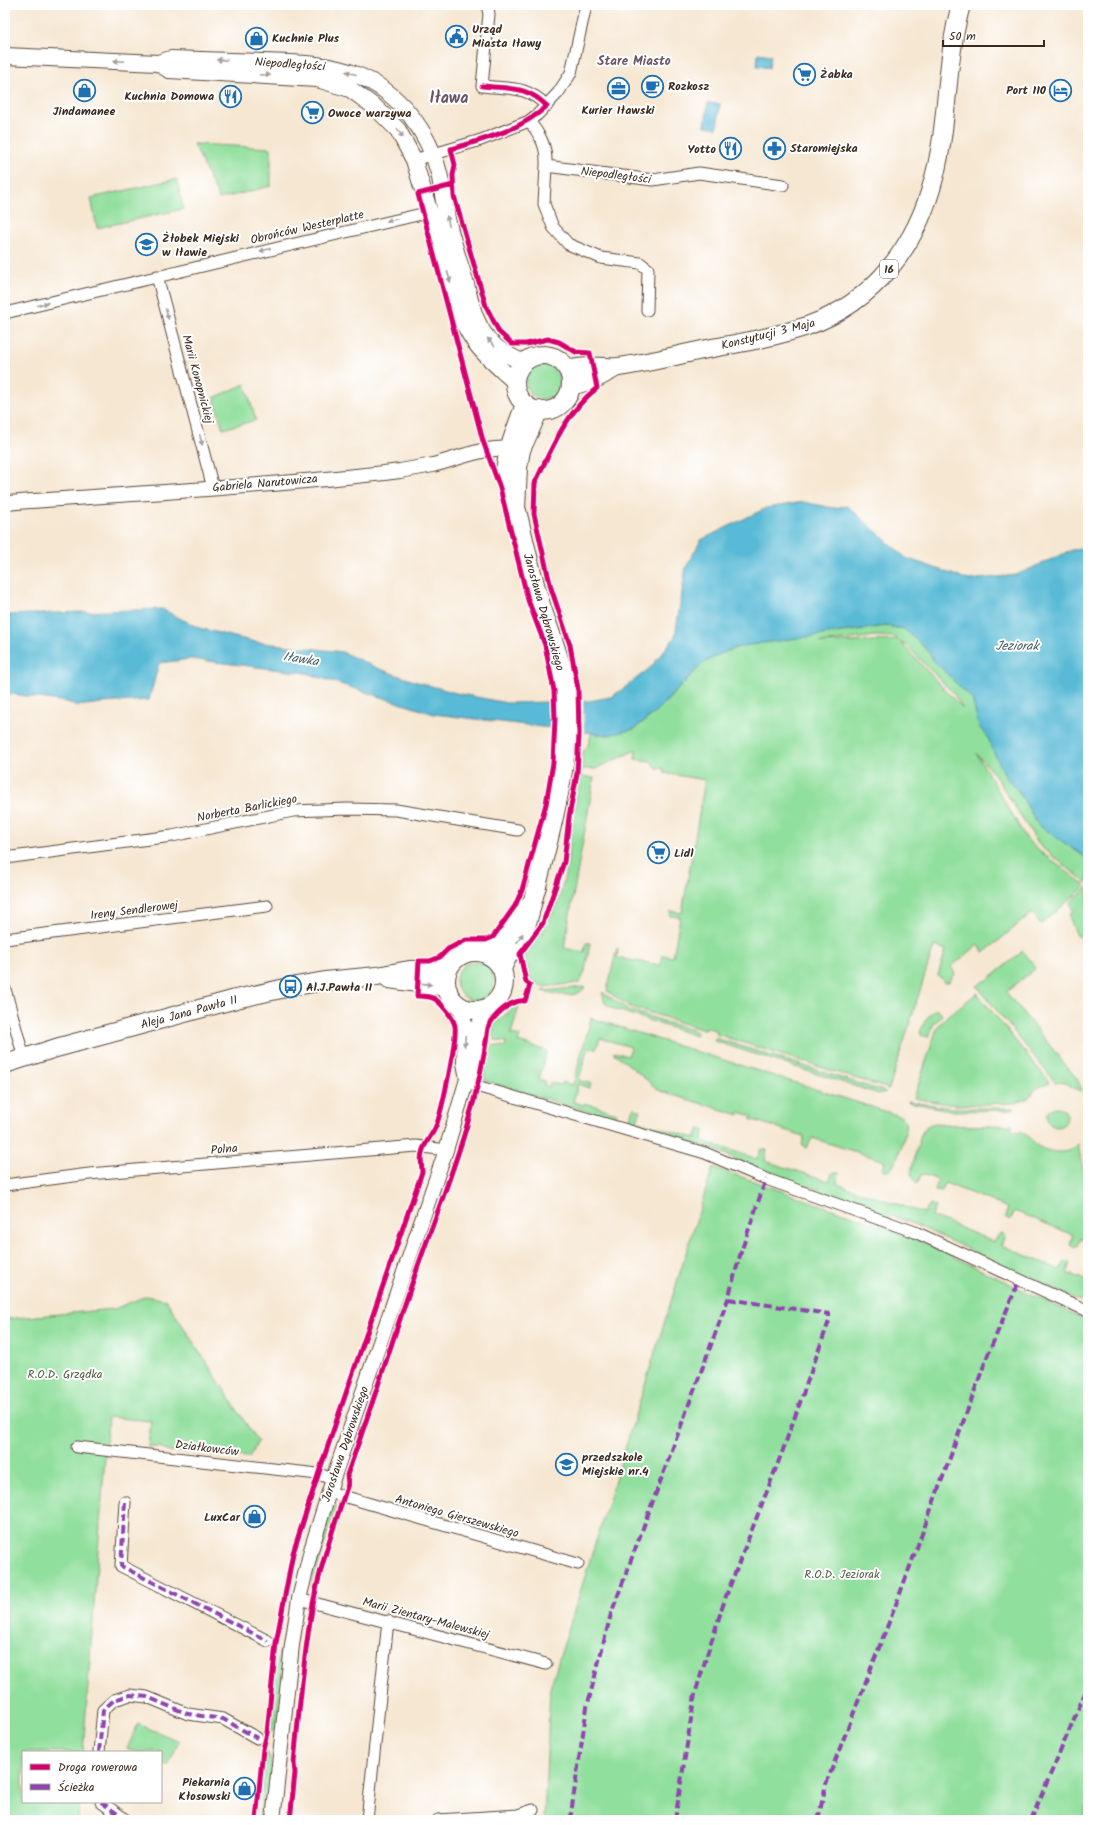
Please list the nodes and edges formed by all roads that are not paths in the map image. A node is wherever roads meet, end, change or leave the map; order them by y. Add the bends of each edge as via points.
1 (487, 5) edge
2 (586, 5) edge
3 (961, 5) edge
4 (5, 56) edge
5 (158, 63) junction
6 (547, 106) junction
7 (529, 121) junction
8 (433, 154) junction
9 (414, 160) junction
10 (546, 166) junction
11 (783, 185) dead end
12 (430, 212) junction
13 (157, 276) junction
14 (647, 310) dead end
15 (5, 314) edge
16 (523, 363) junction
17 (570, 378) junction
18 (515, 382) junction
19 (532, 407) junction
20 (516, 449) junction
21 (213, 488) junction
22 (5, 503) edge
23 (518, 830) dead end
24 (5, 858) edge
25 (531, 903) junction
26 (267, 906) dead end
27 (5, 939) edge
28 (484, 953) junction
29 (452, 963) junction
30 (502, 970) junction
31 (377, 976) junction
32 (5, 989) edge
33 (448, 990) junction
34 (459, 1004) junction
35 (486, 1008) junction
36 (24, 1058) junction
37 (5, 1064) edge
38 (466, 1081) junction
39 (446, 1150) junction
40 (5, 1185) edge
41 (1088, 1311) edge
42 (77, 1447) dead end
43 (331, 1485) junction
44 (125, 1502) dead end
45 (578, 1564) dead end
46 (299, 1599) junction
47 (388, 1621) junction
48 (268, 1641) dead end
49 (546, 1664) dead end
50 (257, 1738) dead end
51 (99, 1751) edge
52 (102, 1803) edge
53 (533, 1810) dead end
54 (126, 1820) edge
55 (273, 1820) edge
56 (367, 1820) edge
57 (438, 1820) edge

1 - 6 street via 489,14 482,86 528,91
2 - 6 street via 571,73
3 - 17 main road, Konstytucji 3 Maja / 16 via 954,36 934,178 920,221 911,239 888,270 858,299 841,311 807,326 734,344 617,367 593,366
5 -> 4 main road, Niepodległości
8 -> 5 main road, Niepodległości via 418,126 398,101 373,82 356,74 309,64 171,59
5 -> 9 main road, Niepodległości via 169,70 295,77 336,83 364,97 387,118 400,134
6 - 7 street
7 - 8 street via 481,140
7 - 10 street via 544,143 547,154
8 - 9 street
16 -> 8 main road, Niepodległości via 492,344 481,330 448,223
9 - 12 main road, Niepodległości
10 - 11 street, Niepodległości via 653,180 699,173
10 - 14 street via 544,204 553,226 568,244 601,258 640,263 648,269
12 -> 13 street, Obrońców Westerplatte
12 -> 18 main road, Niepodległości via 469,335
15 -> 13 street, Obrońców Westerplatte
13 -> 21 street, Marii Konopnickiej
16 - 17 main road via 532,357 547,355 562,361
16 - 18 main road
17 - 19 main road via 568,396 560,405 550,410
18 - 19 main road via 520,398
19 - 20 main road, Jarosława Dąbrowskiego
20 - 21 street, Gabriela Narutowicza via 499,447 401,471
20 - 25 main road, Jarosława Dąbrowskiego via 506,468 506,486 516,509 541,605 558,656 565,690 564,770
21 - 22 street, Gabriela Narutowicza
23 - 24 street, Norberta Barlickiego via 396,810 293,811 172,836
25 - 28 main road, Jarosława Dąbrowskiego via 516,918 500,943 493,950
30 -> 25 main road, Jarosława Dąbrowskiego via 505,960 523,934
26 - 27 street, Ireny Sendlerowej
28 - 29 main road via 466,953
28 - 30 main road via 491,956
29 - 31 main road, Aleja Jana Pawła II via 442,969 409,970
29 - 33 main road via 446,980
30 - 35 main road via 502,993
31 -> 33 main road, Aleja Jana Pawła II via 440,986
31 - 36 main road, Aleja Jana Pawła II via 325,981 236,999
32 - 36 street
33 - 34 main road
34 - 35 main road via 472,1010
34 -> 38 street, Jarosława Dąbrowskiego via 465,1023
35 - 38 street, Jarosława Dąbrowskiego via 479,1024 473,1066
36 - 37 main road, Aleja Jana Pawła II
38 - 39 street, Jarosława Dąbrowskiego
38 - 41 street via 705,1152 766,1179 915,1232
39 - 40 street, Polna via 416,1146 89,1174
39 - 43 street, Jarosława Dąbrowskiego
42 - 43 street, Działkowców via 318,1474
43 - 45 street, Antoniego Gierszewskiego
43 - 46 street, Jarosława Dąbrowskiego
44 - 48 street via 121,1566
46 - 47 street, Marii Zientary-Malewskiej
46 - 55 street, Jarosława Dąbrowskiego
47 - 49 street, Marii Zientary-Malewskiej
47 - 56 street
50 - 51 street via 223,1719 188,1714 147,1697 130,1695 114,1700 103,1710
52 - 54 street
53 - 57 street via 518,1815

